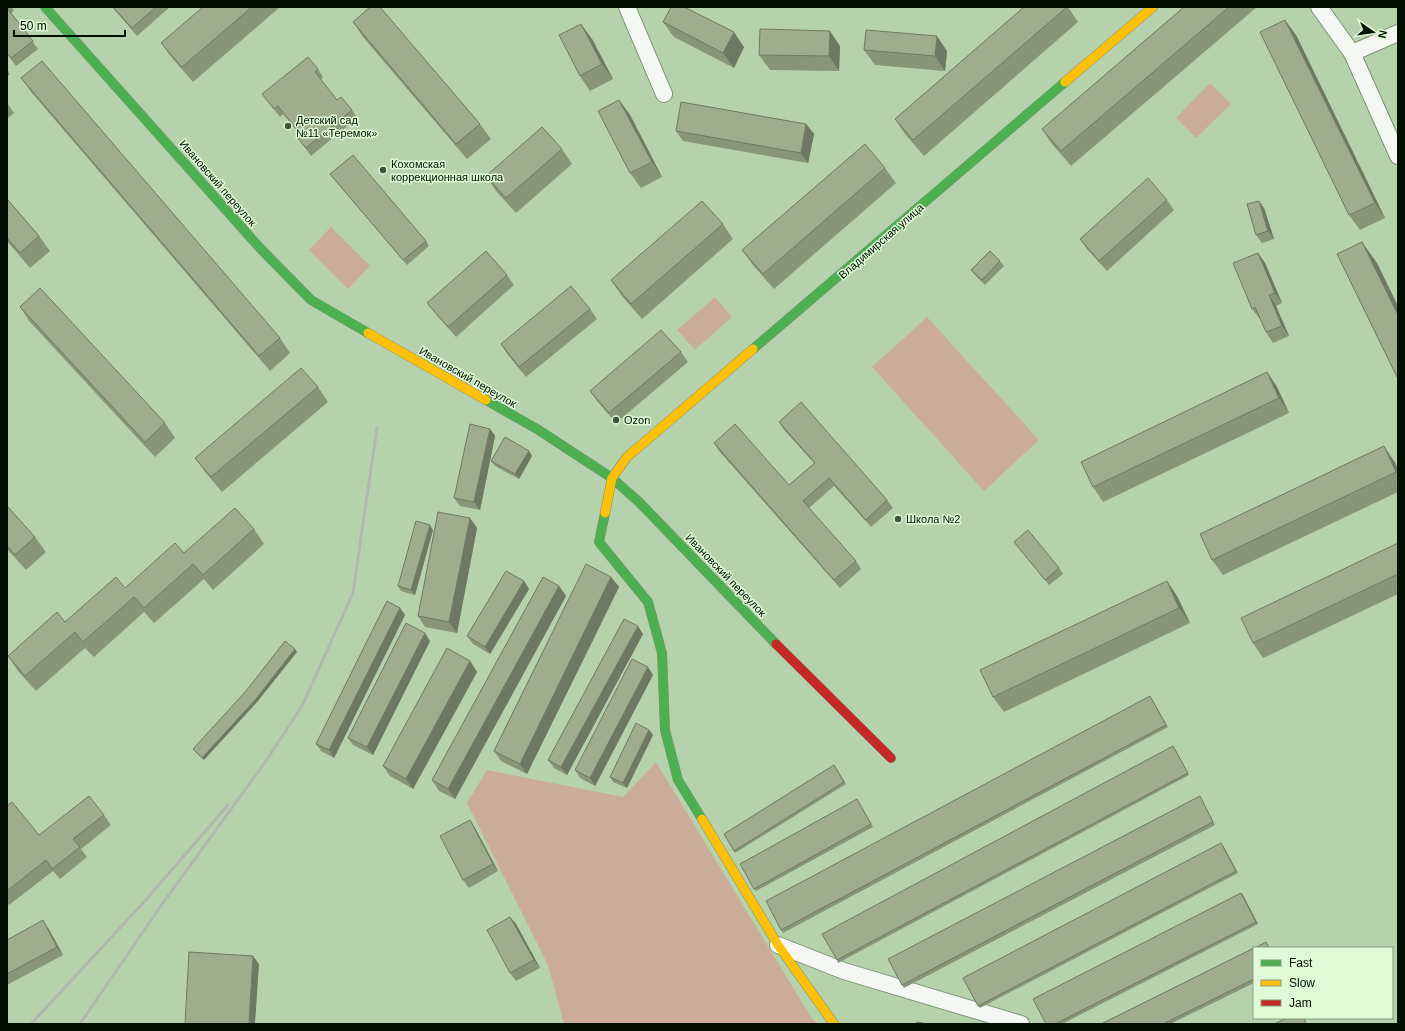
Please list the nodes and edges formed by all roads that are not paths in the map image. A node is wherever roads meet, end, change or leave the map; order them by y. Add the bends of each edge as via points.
1 (45, 7) edge
2 (627, 7) edge
3 (1153, 7) edge
4 (1319, 7) edge
5 (1398, 33) edge
6 (1352, 53) junction
7 (664, 94) dead end
8 (1398, 156) edge
9 (612, 478) junction
10 (891, 758) dead end
11 (778, 945) junction
12 (834, 1024) edge
13 (1021, 1024) edge

1 - 9 street, Ивановский переулок via 259,247 311,300 537,430
2 - 7 street
3 - 9 street, Владимирская улица via 627,457
4 - 6 street
5 - 6 street
6 - 8 street
9 - 10 street, Ивановский переулок via 639,502 811,680
9 - 11 street via 599,542 648,602 662,653 665,730 678,780
11 - 12 street
11 - 13 street via 844,971

